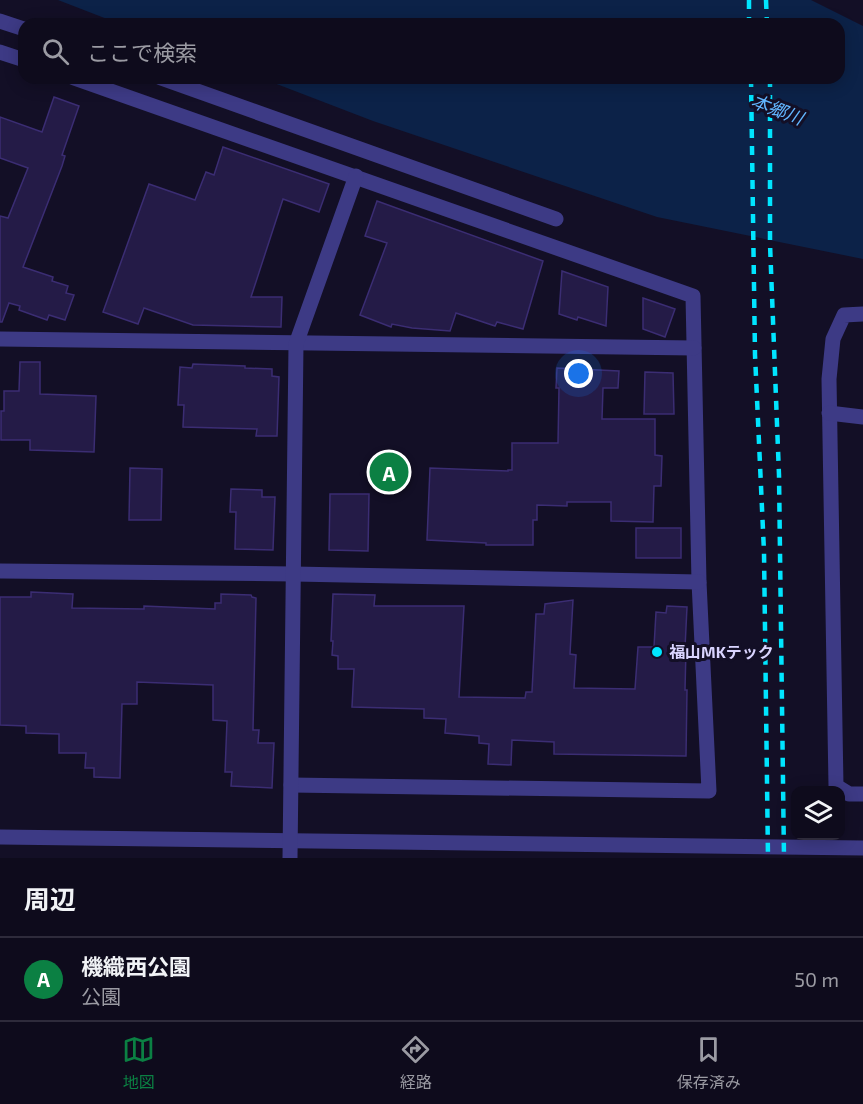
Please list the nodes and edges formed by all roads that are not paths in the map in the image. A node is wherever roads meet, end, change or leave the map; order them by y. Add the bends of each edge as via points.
1 (0, 21) edge
2 (18, 27) edge
3 (0, 52) edge
4 (18, 58) edge
5 (92, 84) edge
6 (177, 84) edge
7 (356, 176) junction
8 (556, 219) dead end
9 (863, 314) edge
10 (0, 339) edge
11 (296, 344) junction
12 (694, 348) junction
13 (830, 413) junction
14 (863, 417) edge
15 (0, 571) edge
16 (294, 574) junction
17 (699, 582) junction
18 (291, 785) junction
19 (863, 794) edge
20 (0, 837) edge
21 (290, 842) junction
22 (863, 848) edge
23 (290, 858) edge

1 - 2 street
3 - 4 street
5 - 7 street
6 - 8 street
7 - 11 street
7 - 12 street via 693,296
9 - 13 street via 844,315 833,339
10 - 11 street
11 - 12 street
11 - 16 street
12 - 17 street
13 - 14 street
13 - 19 street via 836,786 849,794
15 - 16 street
16 - 17 street
16 - 18 street
17 - 18 street via 709,791
18 - 21 street
20 - 21 street
21 - 22 street
21 - 23 street

